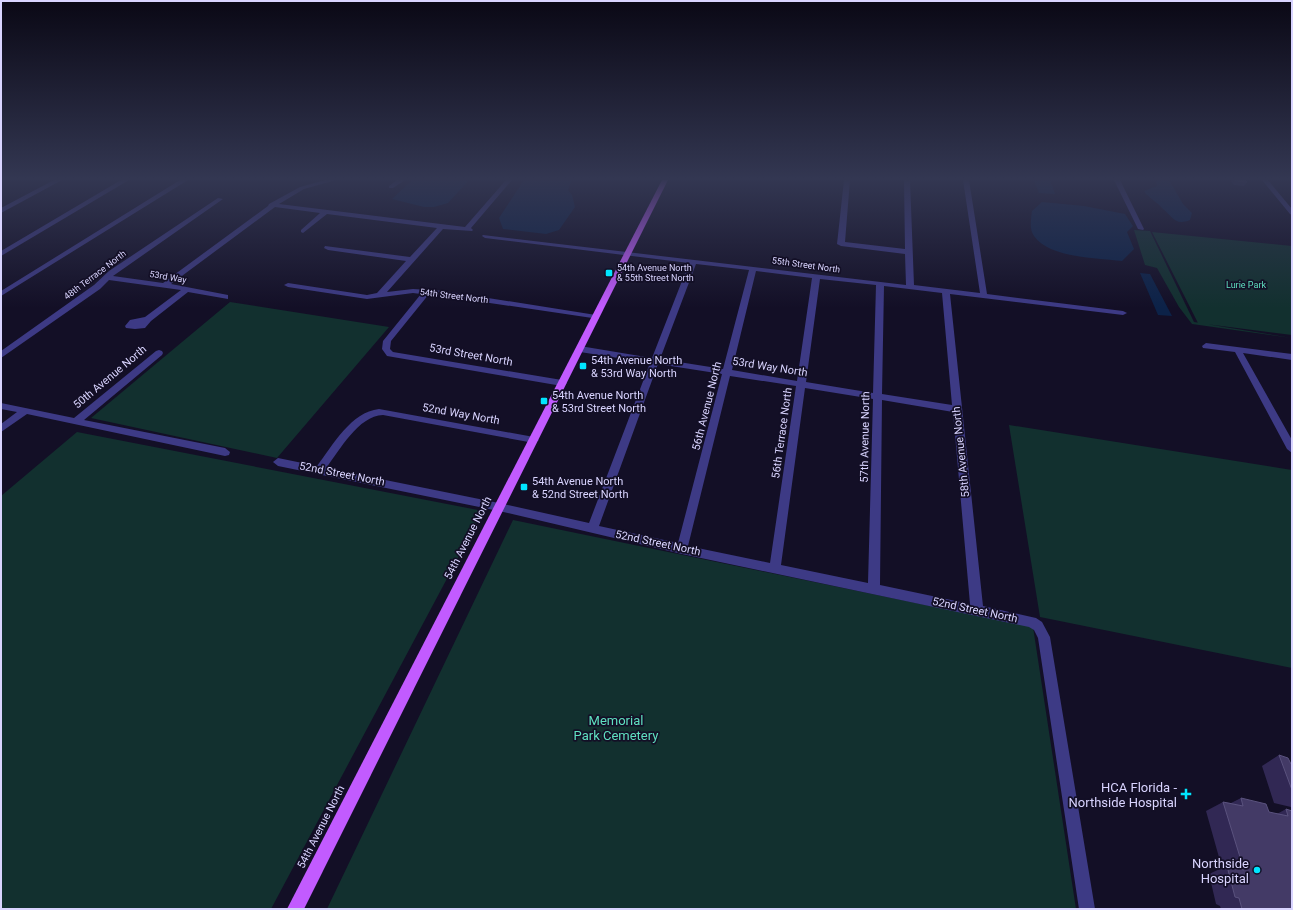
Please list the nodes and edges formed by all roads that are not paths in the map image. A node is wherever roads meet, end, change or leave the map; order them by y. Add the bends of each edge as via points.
1 (54, 222) edge
2 (116, 222) edge
3 (187, 222) edge
4 (249, 222) edge
5 (313, 222) edge
6 (412, 222) edge
7 (475, 222) edge
8 (644, 222) edge
9 (843, 222) edge
10 (908, 222) edge
11 (973, 222) edge
12 (1138, 222) edge
13 (442, 226) junction
14 (1141, 229) dead end
15 (303, 231) dead end
16 (485, 236) dead end
17 (328, 248) dead end
18 (629, 252) junction
19 (909, 252) junction
20 (1, 254) edge
21 (412, 260) junction
22 (693, 261) junction
23 (753, 268) junction
24 (816, 276) junction
25 (108, 278) junction
26 (165, 285) junction
27 (288, 285) dead end
28 (880, 285) junction
29 (910, 288) junction
30 (185, 291) junction
31 (427, 292) junction
32 (946, 293) junction
33 (1, 294) edge
34 (378, 296) junction
35 (225, 297) dead end
36 (984, 297) junction
37 (1123, 313) dead end
38 (596, 317) junction
39 (148, 319) dead end
40 (1206, 346) dead end
41 (580, 349) junction
42 (1239, 351) junction
43 (159, 353) dead end
44 (1, 354) edge
45 (1292, 358) edge
46 (656, 361) junction
47 (728, 373) junction
48 (562, 383) junction
49 (801, 384) junction
50 (877, 397) junction
51 (1, 406) edge
52 (956, 409) junction
53 (25, 411) junction
54 (76, 421) junction
55 (1, 429) edge
56 (534, 440) junction
57 (1292, 449) edge
58 (225, 452) dead end
59 (278, 462) dead end
60 (320, 469) junction
61 (499, 507) junction
62 (592, 529) junction
63 (682, 549) junction
64 (775, 568) junction
65 (874, 589) junction
66 (977, 610) junction
67 (295, 909) edge
68 (1088, 909) edge

1 - 20 street
2 - 33 street
3 - 25 street, 48th Terrace North
4 - 26 street
5 - 15 street
6 - 13 street
7 - 13 street via 469,230
8 - 18 main road, 54th Avenue North
9 - 19 street via 841,244
10 - 19 street
11 - 36 street
12 - 14 street
13 - 21 street
16 - 18 street, 55th Street North
17 - 21 street
18 - 22 street, 55th Street North
18 - 38 main road, 54th Avenue North
19 - 29 street
21 - 34 street
22 - 23 street, 55th Street North
22 - 46 street
23 - 24 street, 55th Street North
23 - 47 street, 56th Avenue North
24 - 28 street, 55th Street North
24 - 49 street, 56th Terrace North
25 - 26 street, 53rd Way
25 - 44 street, 48th Terrace North
26 - 30 street, 53rd Way
27 - 34 street, 54th Street North via 367,297
28 - 29 street, 55th Street North
28 - 50 street, 57th Avenue North
29 - 32 street, 55th Street North
30 - 35 street, 53rd Way
30 - 39 street
31 - 34 street, 54th Street North via 413,291
31 - 38 street, 54th Street North
31 - 48 street, 53rd Street North via 387,341 386,349 390,354
32 - 36 street, 55th Street North
32 - 52 street, 58th Avenue North
36 - 37 street, 55th Street North
38 - 41 main road, 54th Avenue North
40 - 42 street
41 - 46 street, 53rd Way North
41 - 48 main road, 54th Avenue North
42 - 45 street
42 - 57 street
43 - 54 street, 50th Avenue North
46 - 47 street, 53rd Way North
46 - 62 street
47 - 49 street, 53rd Way North
47 - 63 street, 56th Avenue North
48 - 56 main road, 54th Avenue North
49 - 50 street, 53rd Way North
49 - 64 street, 56th Terrace North
50 - 52 street, 53rd Way North
50 - 65 street, 57th Avenue North
51 - 53 street
52 - 66 street, 58th Avenue North
53 - 54 street
53 - 55 street
54 - 58 street
56 - 60 street, 52nd Way North via 374,412 357,422
56 - 61 main road, 54th Avenue North
59 - 60 street, 52nd Street North
60 - 61 street, 52nd Street North
61 - 62 street, 52nd Street North
61 - 67 main road, 54th Avenue North
62 - 63 street, 52nd Street North
63 - 64 street, 52nd Street North
64 - 65 street, 52nd Street North
65 - 66 street, 52nd Street North
66 - 68 street, 52nd Street North via 1032,622 1038,626 1044,637

